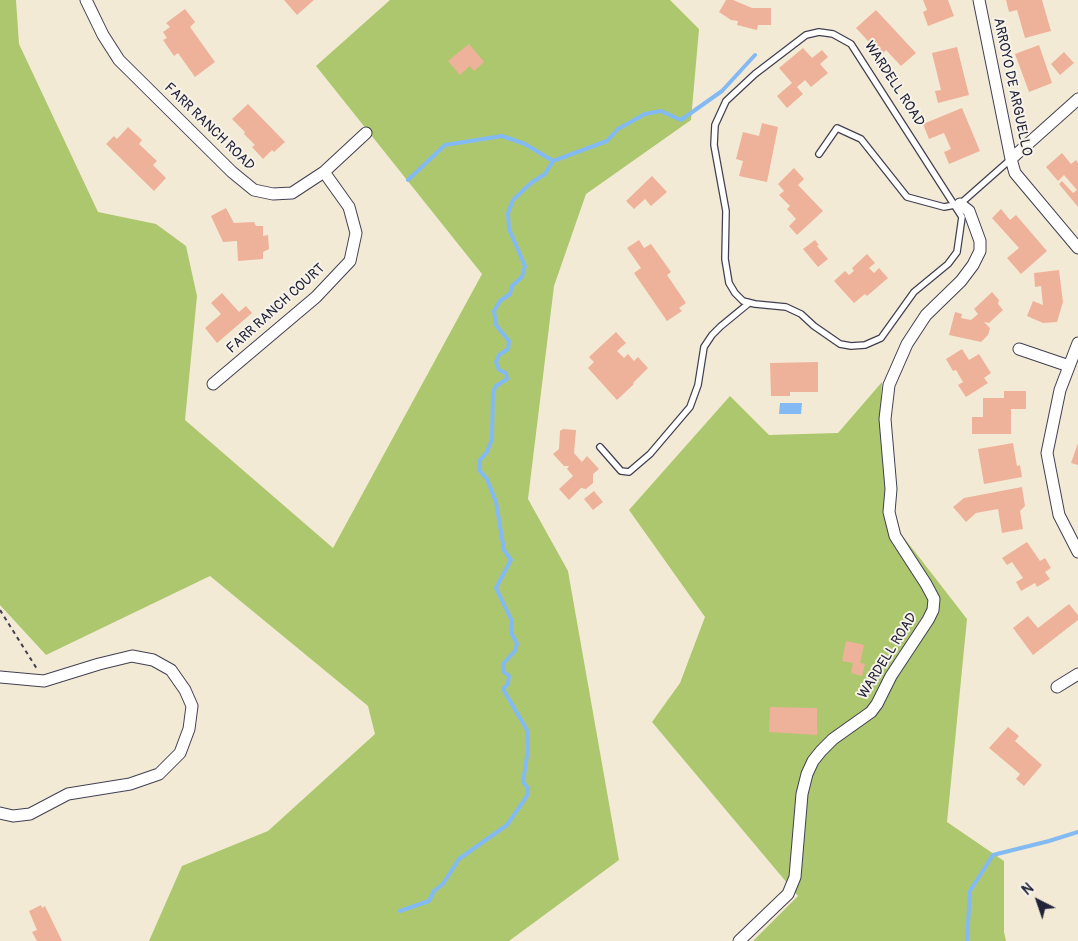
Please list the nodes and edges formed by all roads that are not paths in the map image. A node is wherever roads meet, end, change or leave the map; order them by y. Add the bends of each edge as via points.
1 (86, 0) edge
2 (978, 0) edge
3 (1078, 99) edge
4 (366, 133) dead end
5 (819, 154) dead end
6 (1011, 159) junction
7 (324, 172) junction
8 (958, 204) junction
9 (1078, 248) edge
10 (749, 303) junction
11 (1078, 343) edge
12 (1020, 349) dead end
13 (1069, 366) junction
14 (213, 384) dead end
15 (600, 447) dead end
16 (1078, 552) edge
17 (1078, 674) edge
18 (0, 677) edge
19 (1057, 686) dead end
20 (0, 814) edge
21 (739, 941) edge

1 - 7 street, FARR RANCH ROAD via 120,60 254,190 272,194 292,193
2 - 6 street, ARROYO DE ARGUELLO
3 - 6 street
4 - 7 street, FARR RANCH ROAD
5 - 8 lane via 837,128 861,139 906,198 944,207
6 - 8 lane
6 - 9 street, ARROYO DE ARGUELLO via 1015,173
7 - 14 street, FARR RANCH COURT via 349,207 356,233 350,261 316,297
8 - 10 lane, WARDELL ROAD via 962,217 957,252 948,264 914,292 880,338 866,345 840,344 801,314 786,307
8 - 10 lane, WARDELL ROAD via 851,44 833,34 819,32 806,35 726,101 715,125 714,145 726,211 725,259 729,283 735,293
8 - 21 street, WARDELL ROAD via 969,211 980,241 980,251 973,265 926,315 907,344 889,385 885,419 890,512 895,536 934,599 933,610 871,712 833,739 813,761 802,794 795,877 788,894
10 - 15 lane via 721,326 704,347 698,385 690,407 650,454 629,472 621,471
11 - 13 street
12 - 13 street
13 - 16 street via 1060,390 1047,453 1059,515
17 - 19 street
18 - 20 street via 44,681 132,656 153,660 171,670 192,706 180,753 158,774 130,784 68,794 30,814

